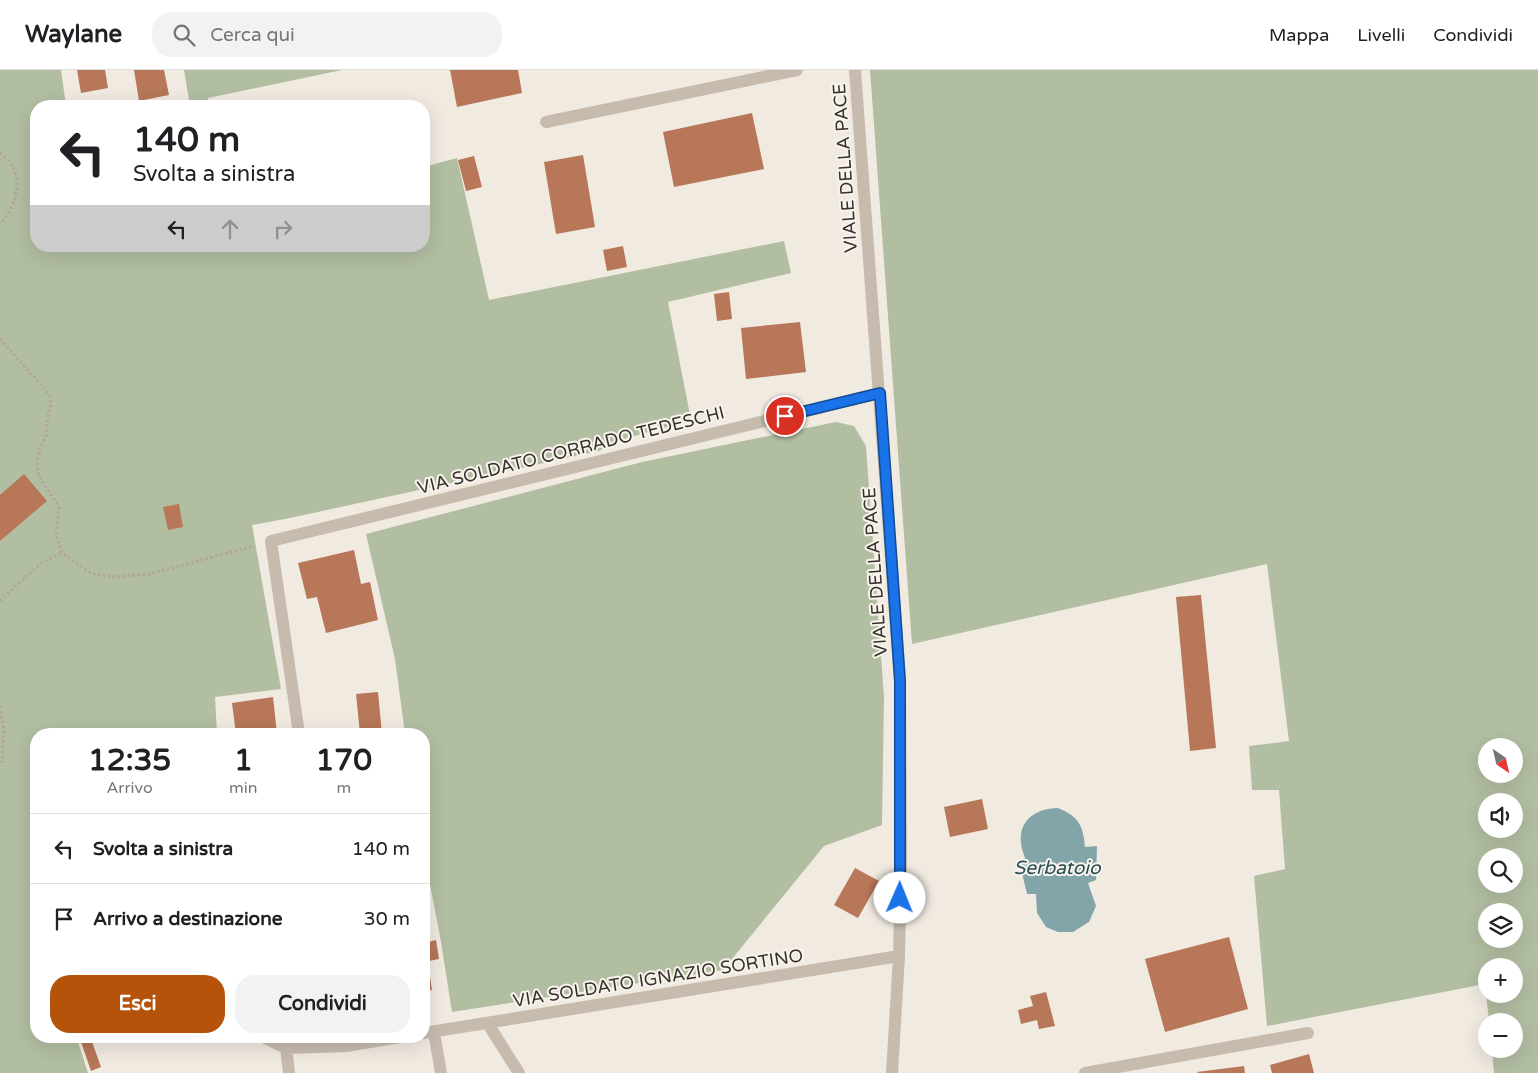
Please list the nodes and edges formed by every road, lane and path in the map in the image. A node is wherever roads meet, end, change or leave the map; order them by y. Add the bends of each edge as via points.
1 (797, 70) edge
2 (855, 70) edge
3 (546, 122) dead end
4 (0, 153) edge
5 (0, 224) edge
6 (0, 339) edge
7 (880, 393) junction
8 (271, 541) junction
9 (62, 553) junction
10 (0, 601) edge
11 (0, 706) edge
12 (298, 728) edge
13 (0, 766) edge
14 (899, 956) junction
15 (488, 1024) junction
16 (1308, 1032) dead end
17 (430, 1033) edge
18 (430, 1036) edge
19 (276, 1043) edge
20 (328, 1043) edge
21 (286, 1048) junction
22 (289, 1073) edge
23 (441, 1073) edge
24 (518, 1073) edge
25 (892, 1073) edge
26 (1085, 1073) edge

1 - 3 street
2 - 7 street, VIALE DELLA PACE
4 - 5 path via 10,162 17,178 16,195
6 - 9 path via 50,395 52,405 38,463 39,476 59,507 56,534
7 - 8 street, VIA SOLDATO CORRADO TEDESCHI
7 - 14 street, VIALE DELLA PACE via 900,681
8 - 9 path via 150,574 112,577 91,573
8 - 12 street
9 - 10 path via 41,563
11 - 13 path via 4,730
14 - 15 street, VIA SOLDATO IGNAZIO SORTINO
14 - 25 street, VIALE DELLA PACE
15 - 17 street, VIA SOLDATO IGNAZIO SORTINO
15 - 24 street
16 - 26 street
18 - 23 street
19 - 21 street
20 - 21 street
21 - 22 street

